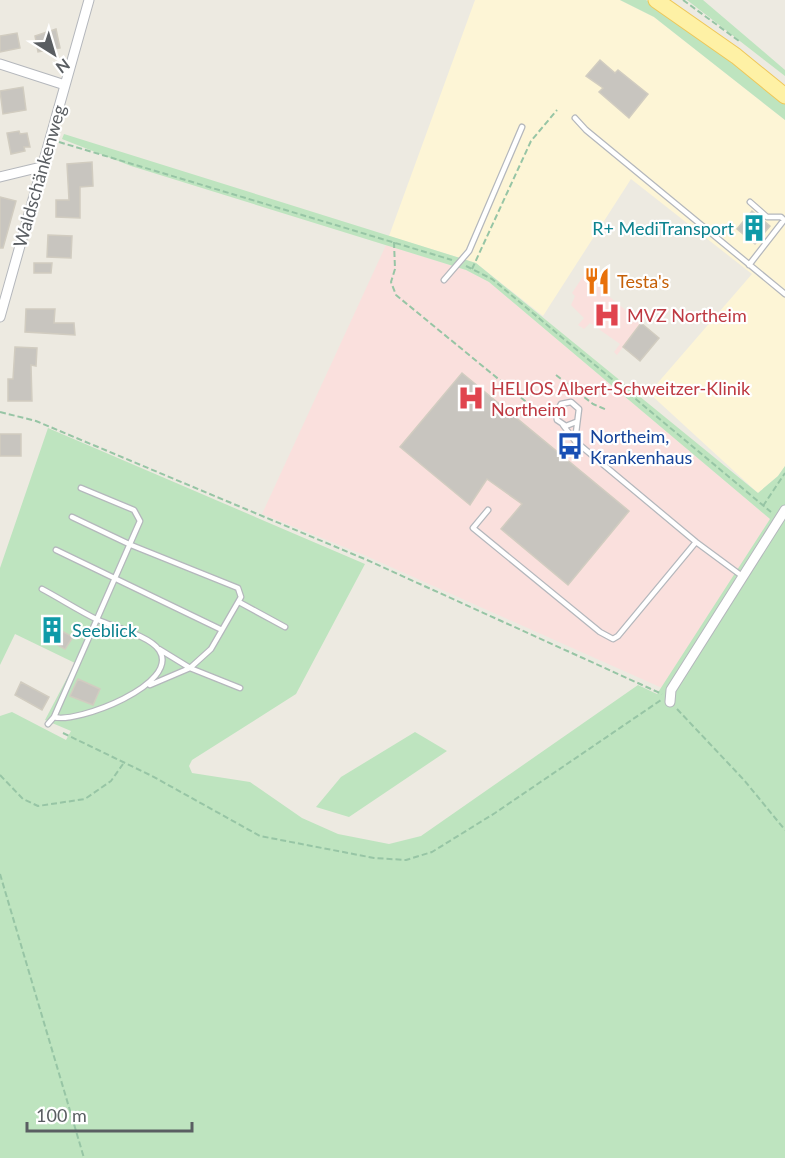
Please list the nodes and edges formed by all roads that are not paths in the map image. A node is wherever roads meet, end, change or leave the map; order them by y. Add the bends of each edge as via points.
1 (89, 0) edge
2 (656, 0) edge
3 (0, 64) edge
4 (65, 85) junction
5 (785, 96) edge
6 (575, 118) dead end
7 (522, 127) dead end
8 (41, 167) junction
9 (0, 177) edge
10 (750, 202) dead end
11 (749, 265) junction
12 (444, 280) dead end
13 (785, 294) edge
14 (0, 317) edge
15 (576, 423) junction
16 (563, 425) junction
17 (575, 441) junction
18 (81, 488) dead end
19 (488, 510) dead end
20 (782, 515) edge
21 (72, 517) dead end
22 (696, 542) junction
23 (131, 545) junction
24 (56, 550) dead end
25 (742, 576) junction
26 (116, 579) junction
27 (42, 589) dead end
28 (239, 602) junction
29 (97, 619) junction
30 (285, 627) dead end
31 (222, 630) junction
32 (159, 649) junction
33 (190, 668) junction
34 (150, 685) junction
35 (240, 688) dead end
36 (670, 702) road end
37 (54, 717) junction
38 (48, 724) dead end

1 - 4 street, Waldschänkenweg
2 - 5 main road
3 - 4 street
4 - 8 street, Waldschänkenweg
6 - 11 lane
7 - 12 lane via 469,251
8 - 9 street
8 - 14 street, Waldschänkenweg
10 - 11 lane via 767,217 784,220
11 - 13 lane
15 - 16 lane
15 - 16 lane via 579,409 571,402 561,404 556,413
15 - 17 lane
16 - 17 lane
17 - 22 lane
18 - 23 lane via 134,510 140,521
19 - 22 lane via 472,528 613,639
20 - 25 street
21 - 23 lane
22 - 25 lane
23 - 26 lane
23 - 28 lane via 238,588 242,597
24 - 26 lane
25 - 36 street via 670,690
26 - 29 lane
26 - 31 lane
27 - 29 lane
28 - 30 lane
28 - 31 lane
29 - 32 lane
29 - 37 lane
31 - 33 lane via 211,649
32 - 33 lane
32 - 34 lane via 163,659 161,671
33 - 34 lane
33 - 35 lane
34 - 37 lane via 78,715 62,720
37 - 38 lane

